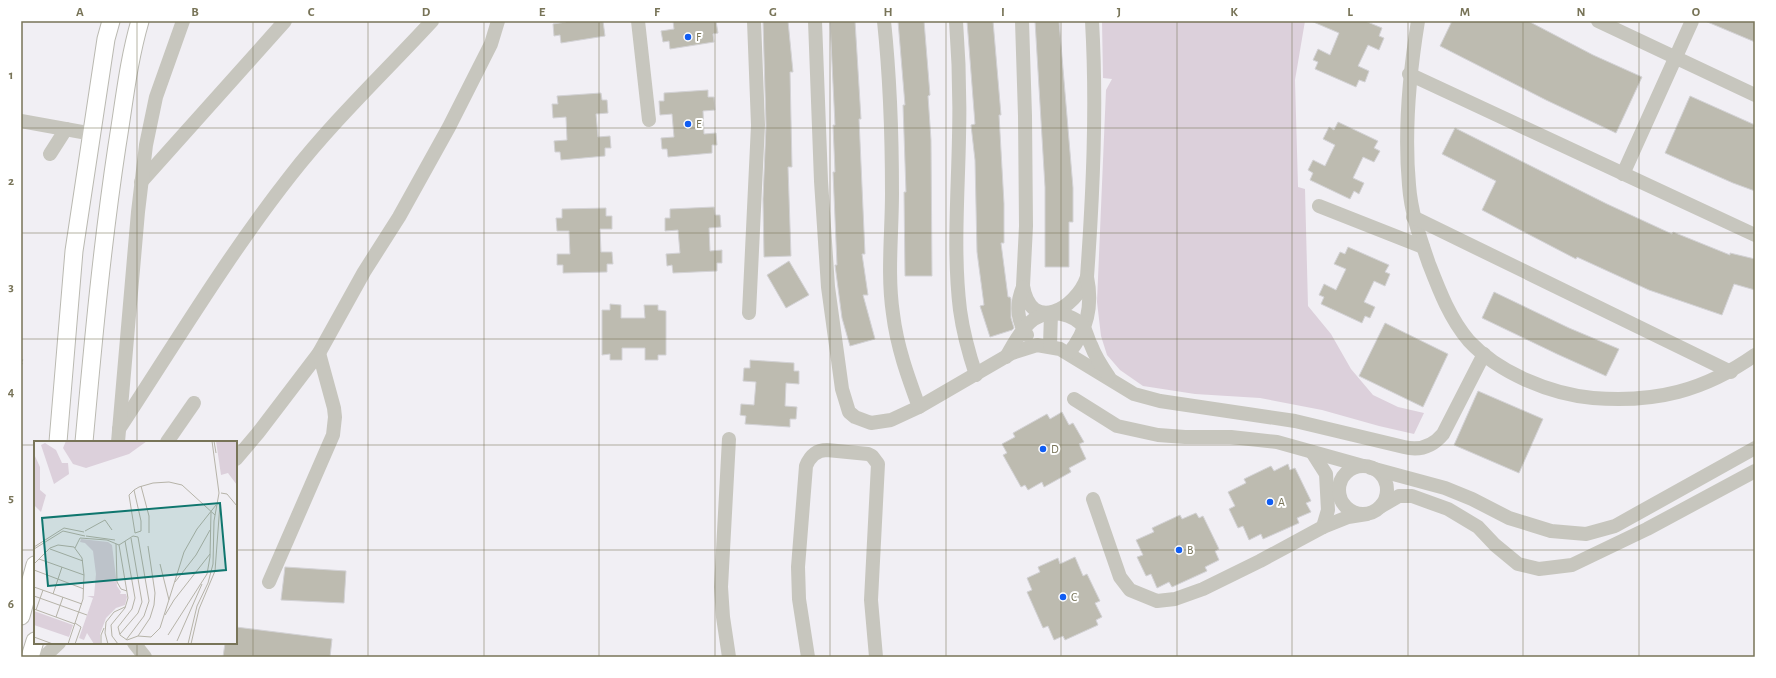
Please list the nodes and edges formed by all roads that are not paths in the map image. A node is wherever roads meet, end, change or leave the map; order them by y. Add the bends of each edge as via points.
1 (111, 21) edge
2 (140, 21) edge
3 (182, 21) edge
4 (285, 21) edge
5 (432, 21) edge
6 (498, 21) edge
7 (638, 21) edge
8 (754, 21) edge
9 (815, 21) edge
10 (884, 21) edge
11 (956, 21) edge
12 (1022, 21) edge
13 (1092, 21) edge
14 (1418, 21) edge
15 (1598, 21) edge
16 (1692, 21) edge
17 (1676, 58) junction
18 (1409, 74) junction
19 (1755, 95) edge
20 (649, 120) dead end
21 (21, 121) edge
22 (66, 129) junction
23 (93, 134) junction
24 (50, 154) dead end
25 (1623, 174) junction
26 (141, 182) junction
27 (1319, 206) dead end
28 (1413, 217) junction
29 (1755, 235) edge
30 (1423, 247) junction
31 (1087, 277) junction
32 (1023, 286) junction
33 (749, 313) dead end
34 (1051, 313) junction
35 (1023, 328) junction
36 (1084, 328) junction
37 (1044, 345) junction
38 (319, 353) junction
39 (1069, 353) junction
40 (1484, 354) junction
41 (1755, 355) edge
42 (1005, 359) junction
43 (1731, 372) junction
44 (976, 375) junction
45 (1110, 379) junction
46 (1074, 399) dead end
47 (194, 403) dead end
48 (919, 407) junction
49 (119, 436) edge
50 (730, 439) dead end
51 (58, 441) edge
52 (84, 441) edge
53 (168, 441) edge
54 (1755, 448) edge
55 (1312, 452) junction
56 (237, 458) edge
57 (1367, 467) junction
58 (1755, 471) edge
59 (1093, 499) dead end
60 (1380, 507) junction
61 (1367, 514) junction
62 (1323, 527) junction
63 (34, 569) edge
64 (269, 582) dead end
65 (21, 616) edge
66 (34, 644) edge
67 (58, 644) edge
68 (135, 644) edge
69 (30, 657) edge
70 (44, 657) edge
71 (145, 657) edge
72 (729, 657) edge
73 (808, 657) edge
74 (876, 657) edge

1 - 23 main road via 106,39
2 - 52 main road via 126,78 106,218 96,298
3 - 26 street via 150,118
4 - 26 street
5 - 49 street via 324,135 291,175 230,259
6 - 38 street via 490,44 449,127
7 - 20 street
8 - 33 street via 758,125
9 - 48 street via 825,251 842,389 849,412 861,421 880,423
10 - 48 street via 891,134 891,299 897,342
11 - 44 street via 960,136 957,277 966,344
12 - 32 street via 1026,226
13 - 31 street via 1095,132
14 - 18 street
15 - 17 street
16 - 17 street
17 - 19 street
17 - 25 street
18 - 25 street
18 - 28 street via 1407,128
21 - 22 street
22 - 23 street
22 - 24 street
23 - 51 main road via 74,251
25 - 29 street
26 - 49 street
27 - 30 street
28 - 30 street
28 - 43 street
30 - 40 street via 1451,315 1469,340
31 - 34 street via 1074,300
31 - 36 street via 1090,302
32 - 34 street via 1024,294 1032,306
32 - 35 street via 1018,307
34 - 35 street via 1035,317
34 - 36 street via 1073,318
34 - 37 street
35 - 37 street via 1032,341
35 - 42 street
36 - 39 street
36 - 45 street via 1095,355
37 - 39 street
37 - 42 street via 1020,349
38 - 56 street
38 - 64 street via 334,408 334,431
39 - 45 street
40 - 43 street via 1517,375 1546,388 1580,397 1614,400 1675,394
40 - 45 street via 1443,434 1433,444 1419,449 1404,448 1294,421 1160,401 1134,394
41 - 43 street
42 - 44 street
44 - 48 street
46 - 55 street via 1117,426 1185,437 1230,437 1277,442
47 - 53 street
50 - 72 street via 721,587
54 - 57 street via 1615,526 1586,534 1551,530 1509,518 1445,488
55 - 57 street
55 - 62 street via 1326,474 1328,510
57 - 60 street via 1381,475 1386,486 1387,493
57 - 61 street via 1354,467 1347,472 1339,486 1341,501 1352,512
58 - 60 street via 1647,529 1572,565 1539,569 1518,564 1478,527 1448,509 1412,496 1398,496
59 - 62 street via 1120,577 1130,590 1157,601 1175,599 1202,589 1260,562
60 - 61 street
61 - 62 street via 1348,517
63 - 65 main road
66 - 69 main road
67 - 70 street
68 - 71 street
73 - 74 street via 799,599 798,567 806,466 812,456 827,450 868,454 878,464 871,600

